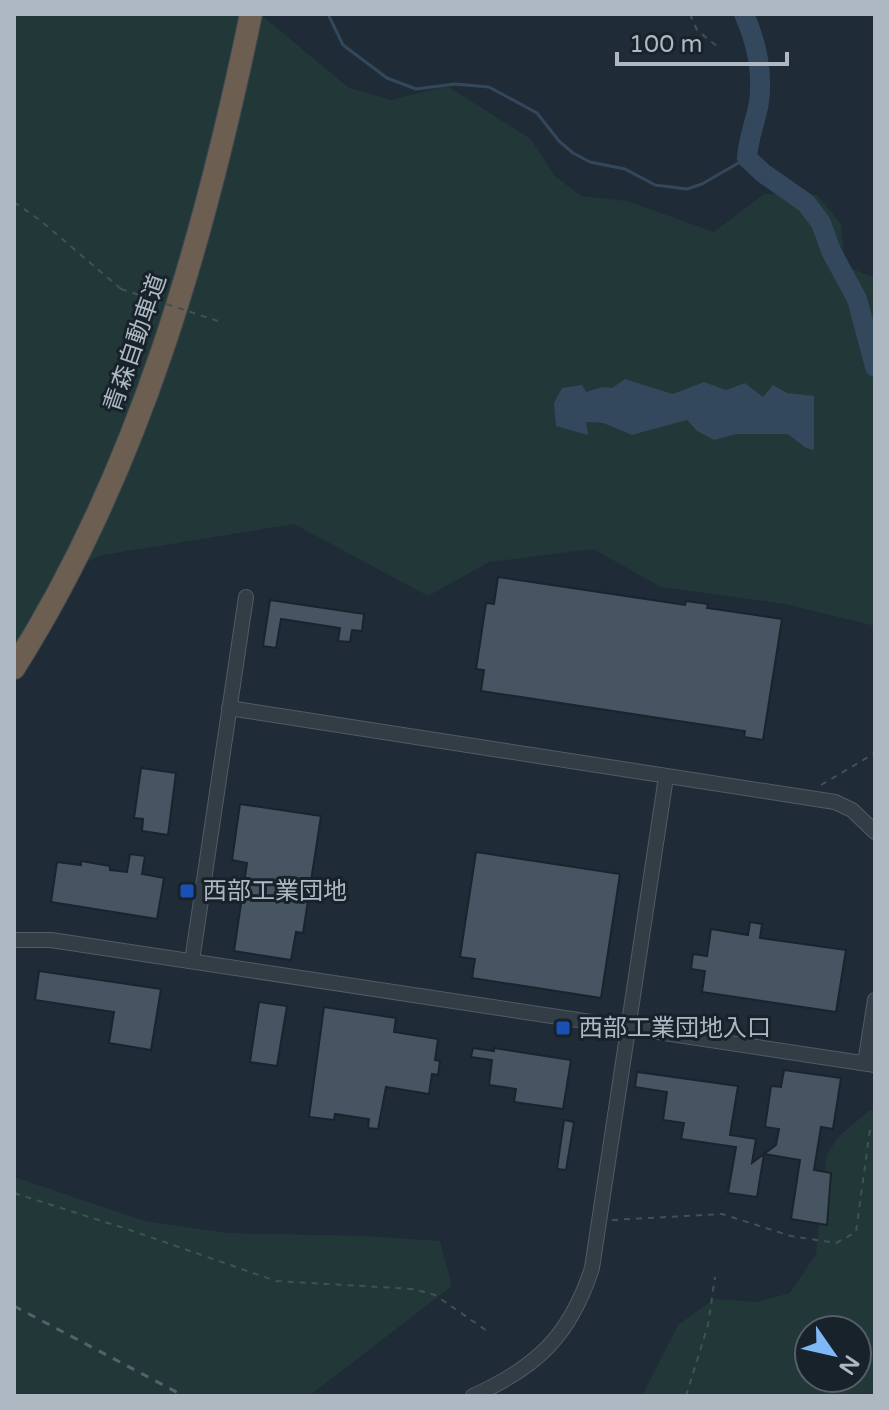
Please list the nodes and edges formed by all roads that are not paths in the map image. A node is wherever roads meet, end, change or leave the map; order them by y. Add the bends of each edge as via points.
1 (251, 14) edge
2 (246, 597) dead end
3 (14, 668) edge
4 (229, 708) junction
5 (666, 777) junction
6 (875, 832) edge
7 (14, 940) edge
8 (192, 961) junction
9 (875, 1000) edge
10 (629, 1028) junction
11 (870, 1064) edge
12 (473, 1396) edge

1 - 3 highway, 青森自動車道 via 192,258 158,361 98,511
2 - 4 street
4 - 5 street
4 - 8 street
5 - 6 street via 835,802
5 - 10 street
7 - 8 street via 51,940
8 - 10 street
9 - 11 street
10 - 11 street
10 - 12 street via 592,1268 583,1295 570,1321 536,1361

